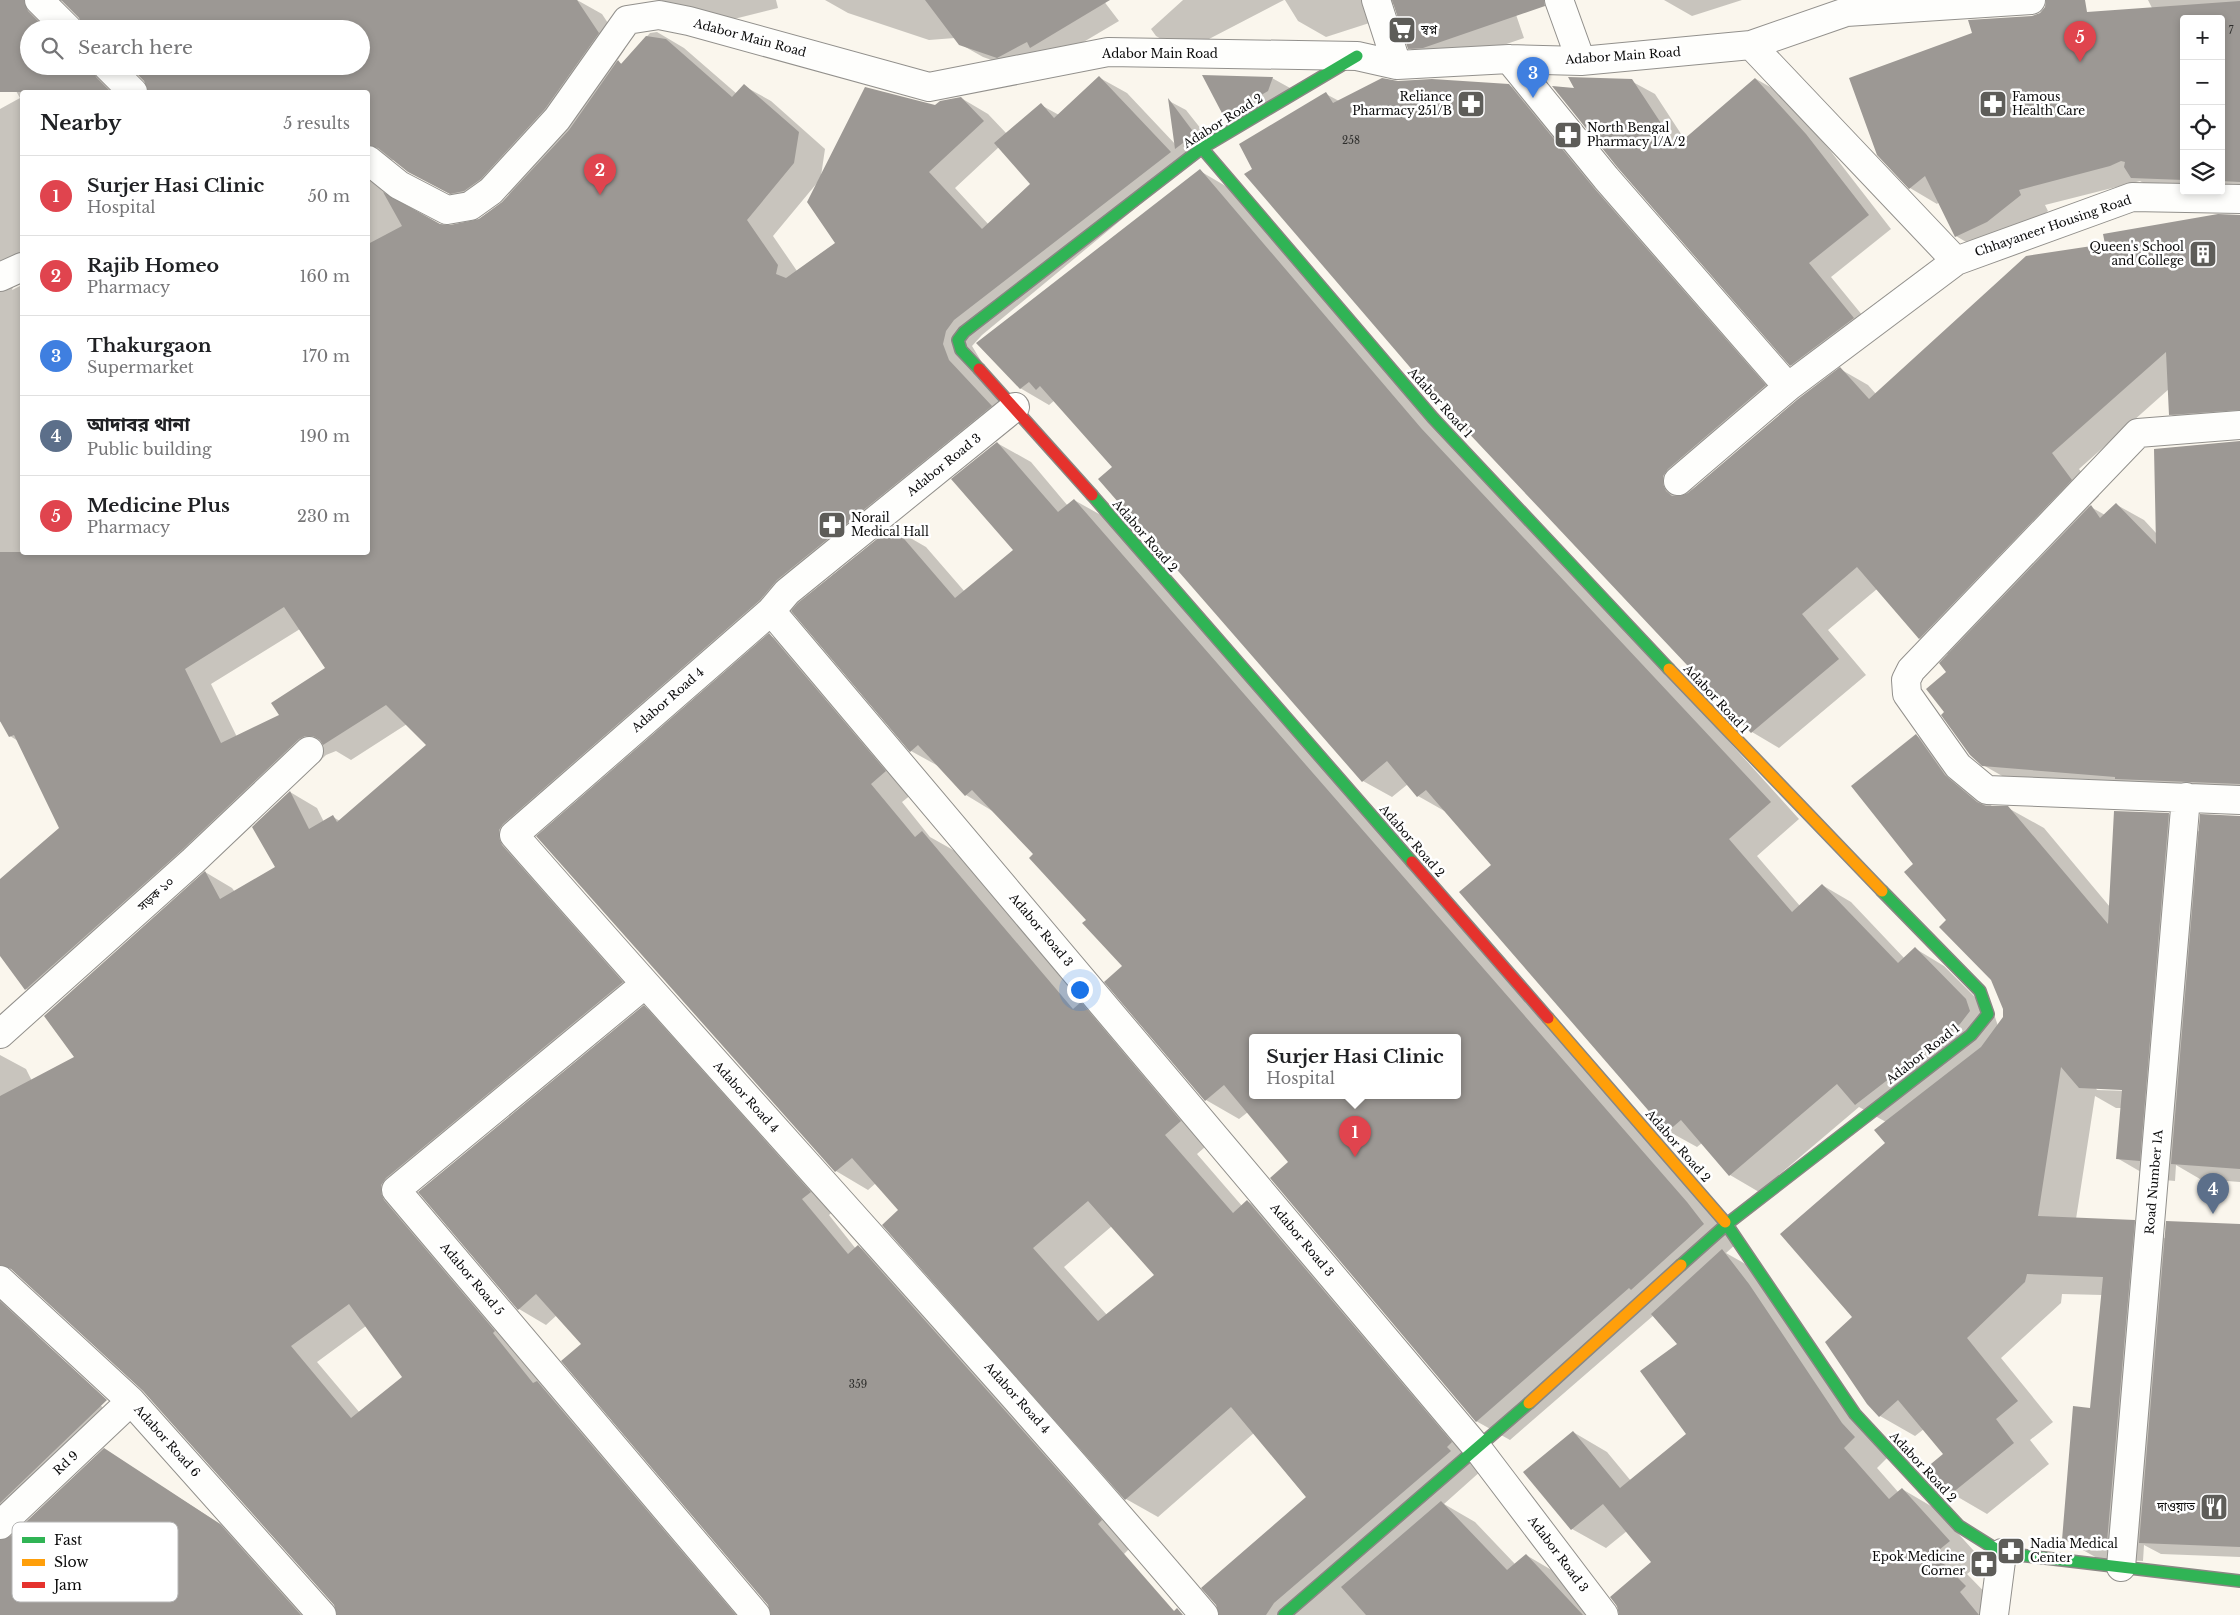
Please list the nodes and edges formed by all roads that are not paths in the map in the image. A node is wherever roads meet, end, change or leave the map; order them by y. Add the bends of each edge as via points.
1 (39, 0) edge
2 (1376, 0) edge
3 (1559, 0) edge
4 (2030, 0) edge
5 (1843, 6) edge
6 (59, 20) edge
7 (1750, 46) junction
8 (1357, 56) junction
9 (1509, 60) junction
10 (1581, 61) junction
11 (1397, 65) junction
12 (116, 75) edge
13 (131, 90) edge
14 (1202, 148) junction
15 (370, 162) edge
16 (2240, 199) edge
17 (1956, 260) junction
18 (20, 268) edge
19 (0, 276) edge
20 (1788, 387) junction
21 (1015, 407) junction
22 (2240, 425) edge
23 (1678, 481) dead end
24 (770, 610) junction
25 (309, 751) dead end
26 (2186, 797) junction
27 (2240, 800) edge
28 (644, 985) junction
29 (0, 1034) edge
30 (1727, 1224) junction
31 (0, 1280) edge
32 (132, 1401) junction
33 (1478, 1449) junction
34 (0, 1525) edge
35 (2002, 1553) junction
36 (2122, 1567) junction
37 (2240, 1581) edge
38 (322, 1615) edge
39 (756, 1615) edge
40 (1204, 1615) edge
41 (1284, 1615) edge
42 (1604, 1615) edge
43 (1994, 1615) edge

1 - 6 street
2 - 11 street
3 - 10 street
4 - 5 street, Adabor Main Road
5 - 7 street, Adabor Main Road
7 - 10 street, Adabor Main Road
7 - 17 street
8 - 11 street, Adabor Main Road
8 - 14 street, Adabor Road 2
8 - 15 street, Adabor Main Road via 1108,52 929,87 659,15 627,20 557,119 491,191 470,206 447,210 399,185
9 - 10 street, Adabor Main Road
9 - 11 street, Adabor Main Road
9 - 20 street via 1606,178
12 - 13 street
14 - 21 street, Adabor Road 2 via 964,332 958,340 960,350
14 - 30 street, Adabor Road 1 via 1433,418 1783,790 1980,991 1988,1014 1971,1035
16 - 17 street, Chhayaneer Housing Road via 2132,197
17 - 20 street, Chhayaneer Housing Road
18 - 19 street
20 - 23 street, Chhayaneer Housing Road
21 - 24 street, Adabor Road 3 via 787,592
21 - 30 street, Adabor Road 2
22 - 26 street via 2138,432 1906,680 1907,694 1958,766 1987,790
24 - 28 street, Adabor Road 4 via 514,835
24 - 33 street, Adabor Road 3
25 - 29 street, সড়ক ১০ via 193,861
26 - 27 street
26 - 36 street, Road Number 1A
28 - 39 street, Adabor Road 5 via 396,1190
28 - 40 street, Adabor Road 4 via 1075,1463
30 - 33 street
30 - 35 street, Adabor Road 2 via 1855,1414 1959,1526
31 - 32 street, Adabor Road 6
32 - 34 street, Rd 9
32 - 38 street, Adabor Road 6
33 - 41 street
33 - 42 street, Adabor Road 3
35 - 36 street, Adabor Road 2
35 - 43 street
36 - 37 street, Adabor Road 2

